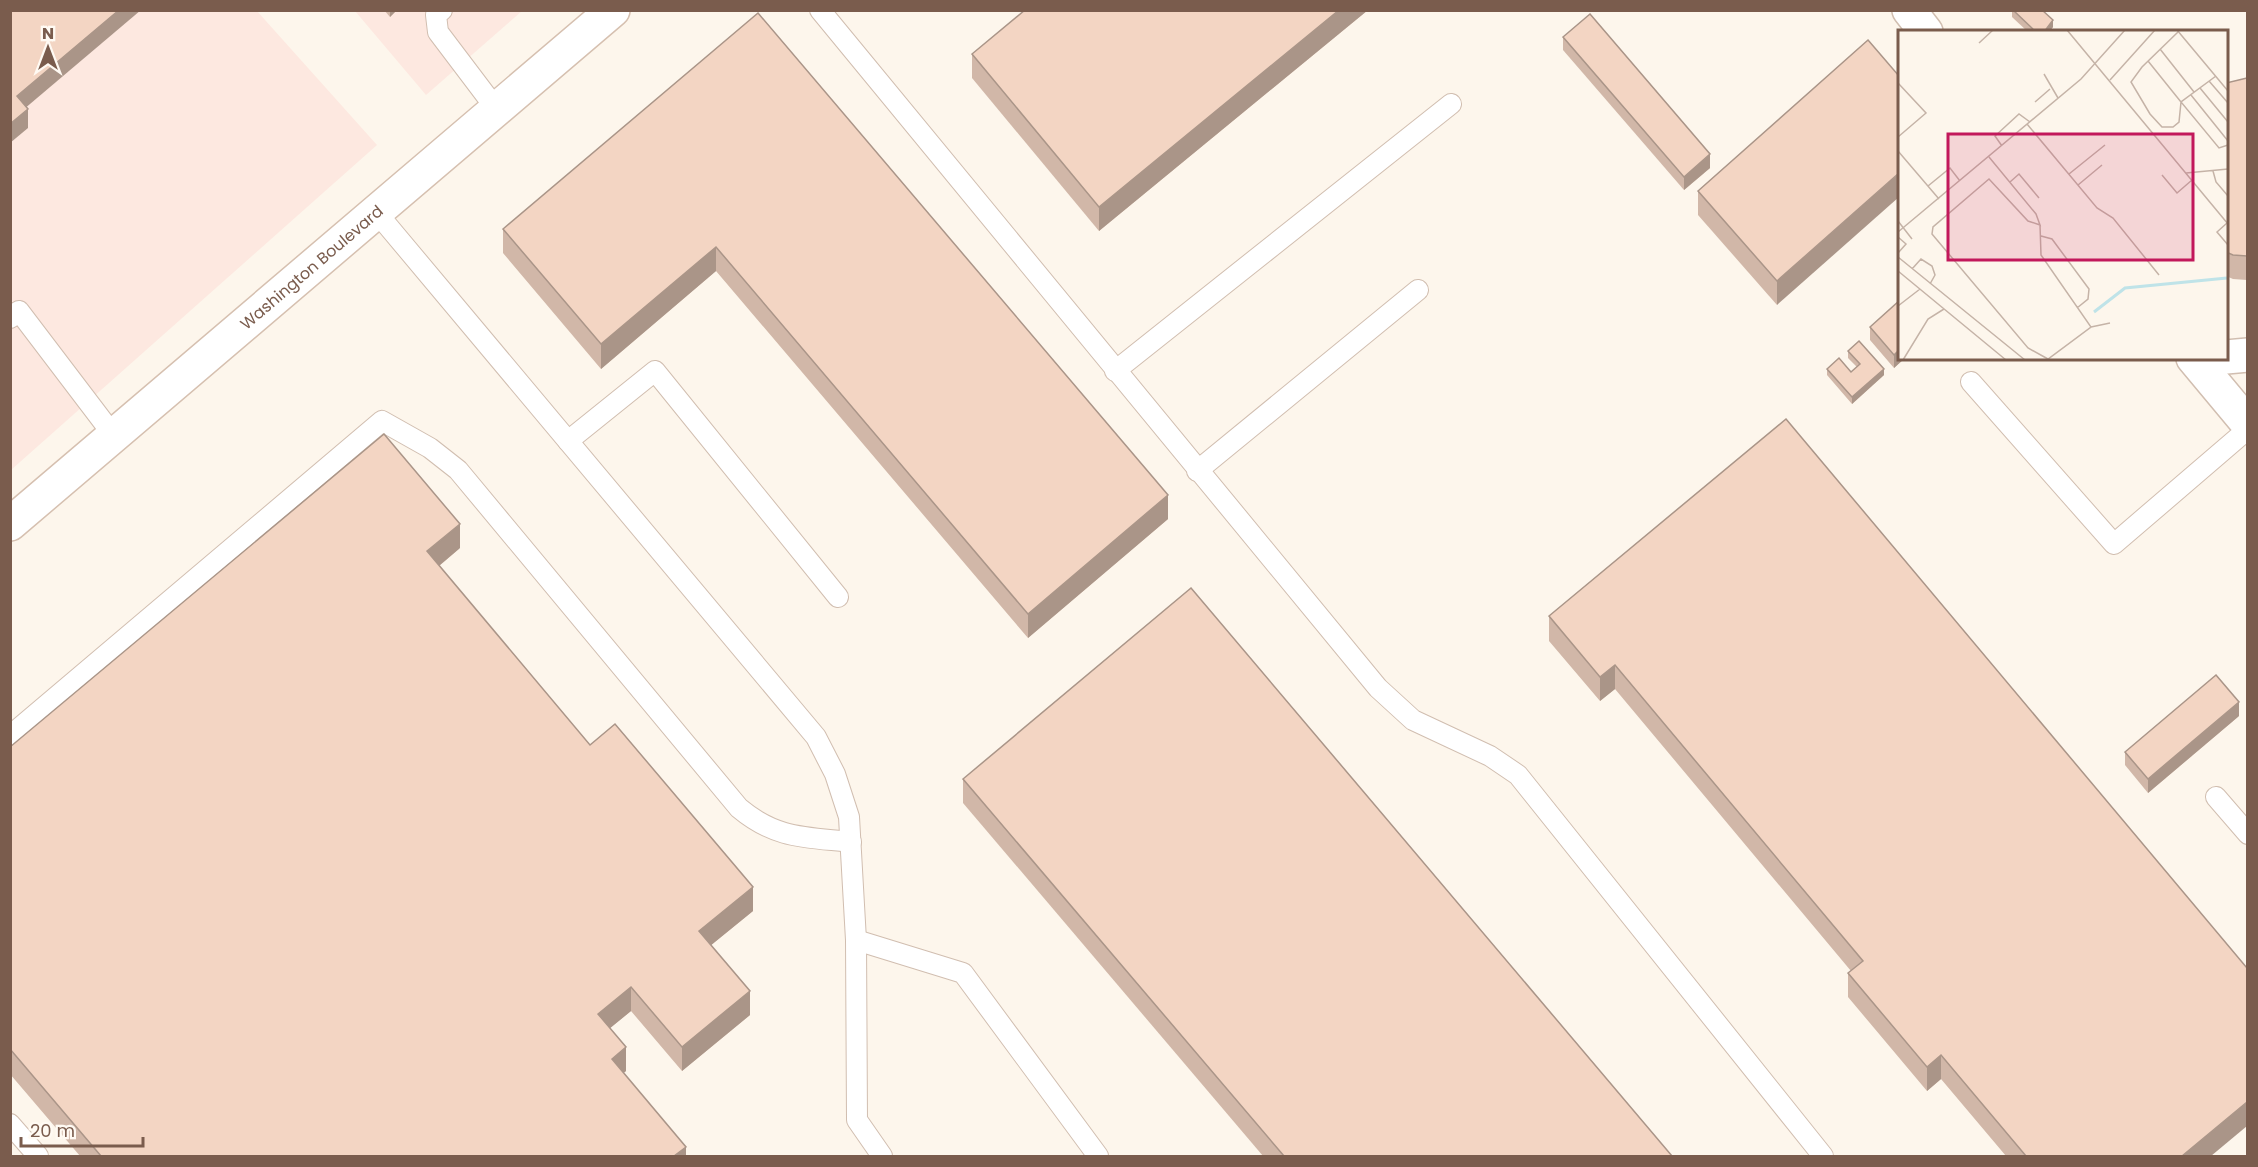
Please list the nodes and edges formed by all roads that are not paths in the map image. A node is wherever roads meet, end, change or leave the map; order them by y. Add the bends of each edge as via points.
1 (442, 10) edge
2 (613, 10) edge
3 (820, 10) edge
4 (1909, 10) edge
5 (1924, 30) edge
6 (1451, 104) dead end
7 (497, 110) junction
8 (376, 213) junction
9 (1418, 290) dead end
10 (10, 318) edge
11 (2247, 356) edge
12 (2228, 357) edge
13 (2200, 360) edge
14 (1115, 371) junction
15 (1971, 382) dead end
16 (2247, 426) edge
17 (114, 436) junction
18 (568, 441) junction
19 (1197, 471) junction
20 (10, 524) edge
21 (838, 597) dead end
22 (10, 736) edge
23 (2216, 797) dead end
24 (2247, 834) edge
25 (851, 842) junction
26 (856, 939) junction
27 (10, 1124) edge
28 (38, 1156) edge
29 (882, 1156) edge
30 (1098, 1156) edge
31 (1823, 1156) edge

1 - 7 lane via 436,15 438,32
2 - 7 main road, Washington Boulevard
3 - 14 lane
4 - 5 main road
6 - 14 lane
7 - 8 main road, Washington Boulevard
8 - 17 main road, Washington Boulevard
8 - 18 lane
9 - 19 lane
10 - 17 lane via 20,311
11 - 12 main road
13 - 16 main road
14 - 19 lane
15 - 16 lane via 2114,544
17 - 20 main road, Washington Boulevard
18 - 21 lane via 655,371
18 - 25 lane via 816,737 835,774 849,817
19 - 31 lane via 1378,688 1413,720 1490,756 1518,775
22 - 25 lane via 382,421 430,448 458,470 739,808 757,823 784,835
23 - 24 lane
25 - 26 lane
26 - 29 lane via 857,1120
26 - 30 lane via 963,973
27 - 28 lane

